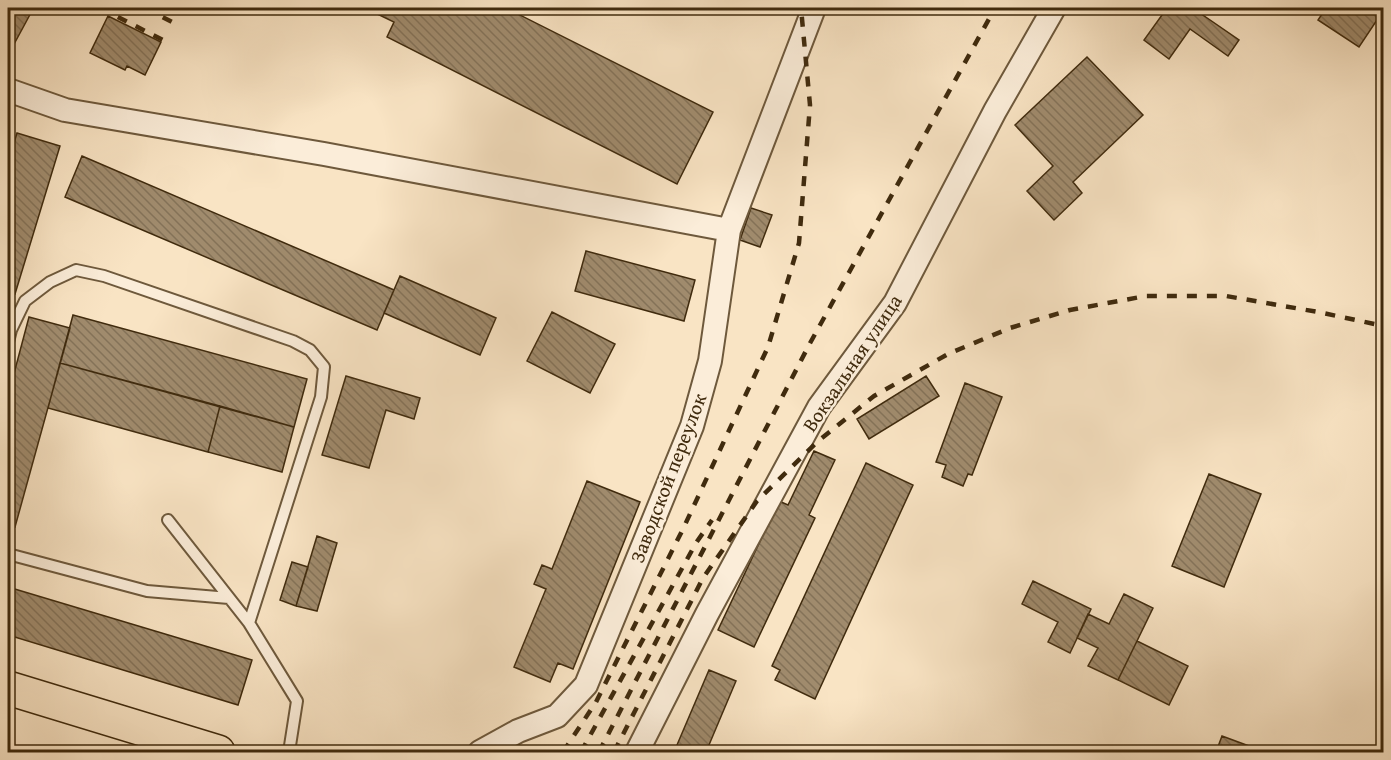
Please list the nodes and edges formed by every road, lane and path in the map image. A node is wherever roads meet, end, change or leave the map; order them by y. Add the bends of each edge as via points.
1 (814, 8) edge
2 (1054, 8) edge
3 (8, 90) edge
4 (729, 231) junction
5 (8, 342) edge
6 (168, 520) dead end
7 (8, 554) edge
8 (229, 598) junction
9 (249, 622) junction
10 (8, 688) edge
11 (218, 753) edge
12 (289, 753) edge
13 (480, 753) edge
14 (637, 753) edge

1 - 4 street, Заводской переулок
2 - 14 street, Вокзальная улица via 995,111 895,303 819,407
3 - 4 street via 64,110 324,154
4 - 13 street, Заводской переулок via 710,361 693,426 586,685 557,716 518,731
5 - 9 lane via 26,301 50,282 76,270 293,340 310,350 324,367 321,397
6 - 8 lane
7 - 8 lane via 147,591
8 - 9 lane
9 - 12 lane via 297,701
10 - 11 main road

